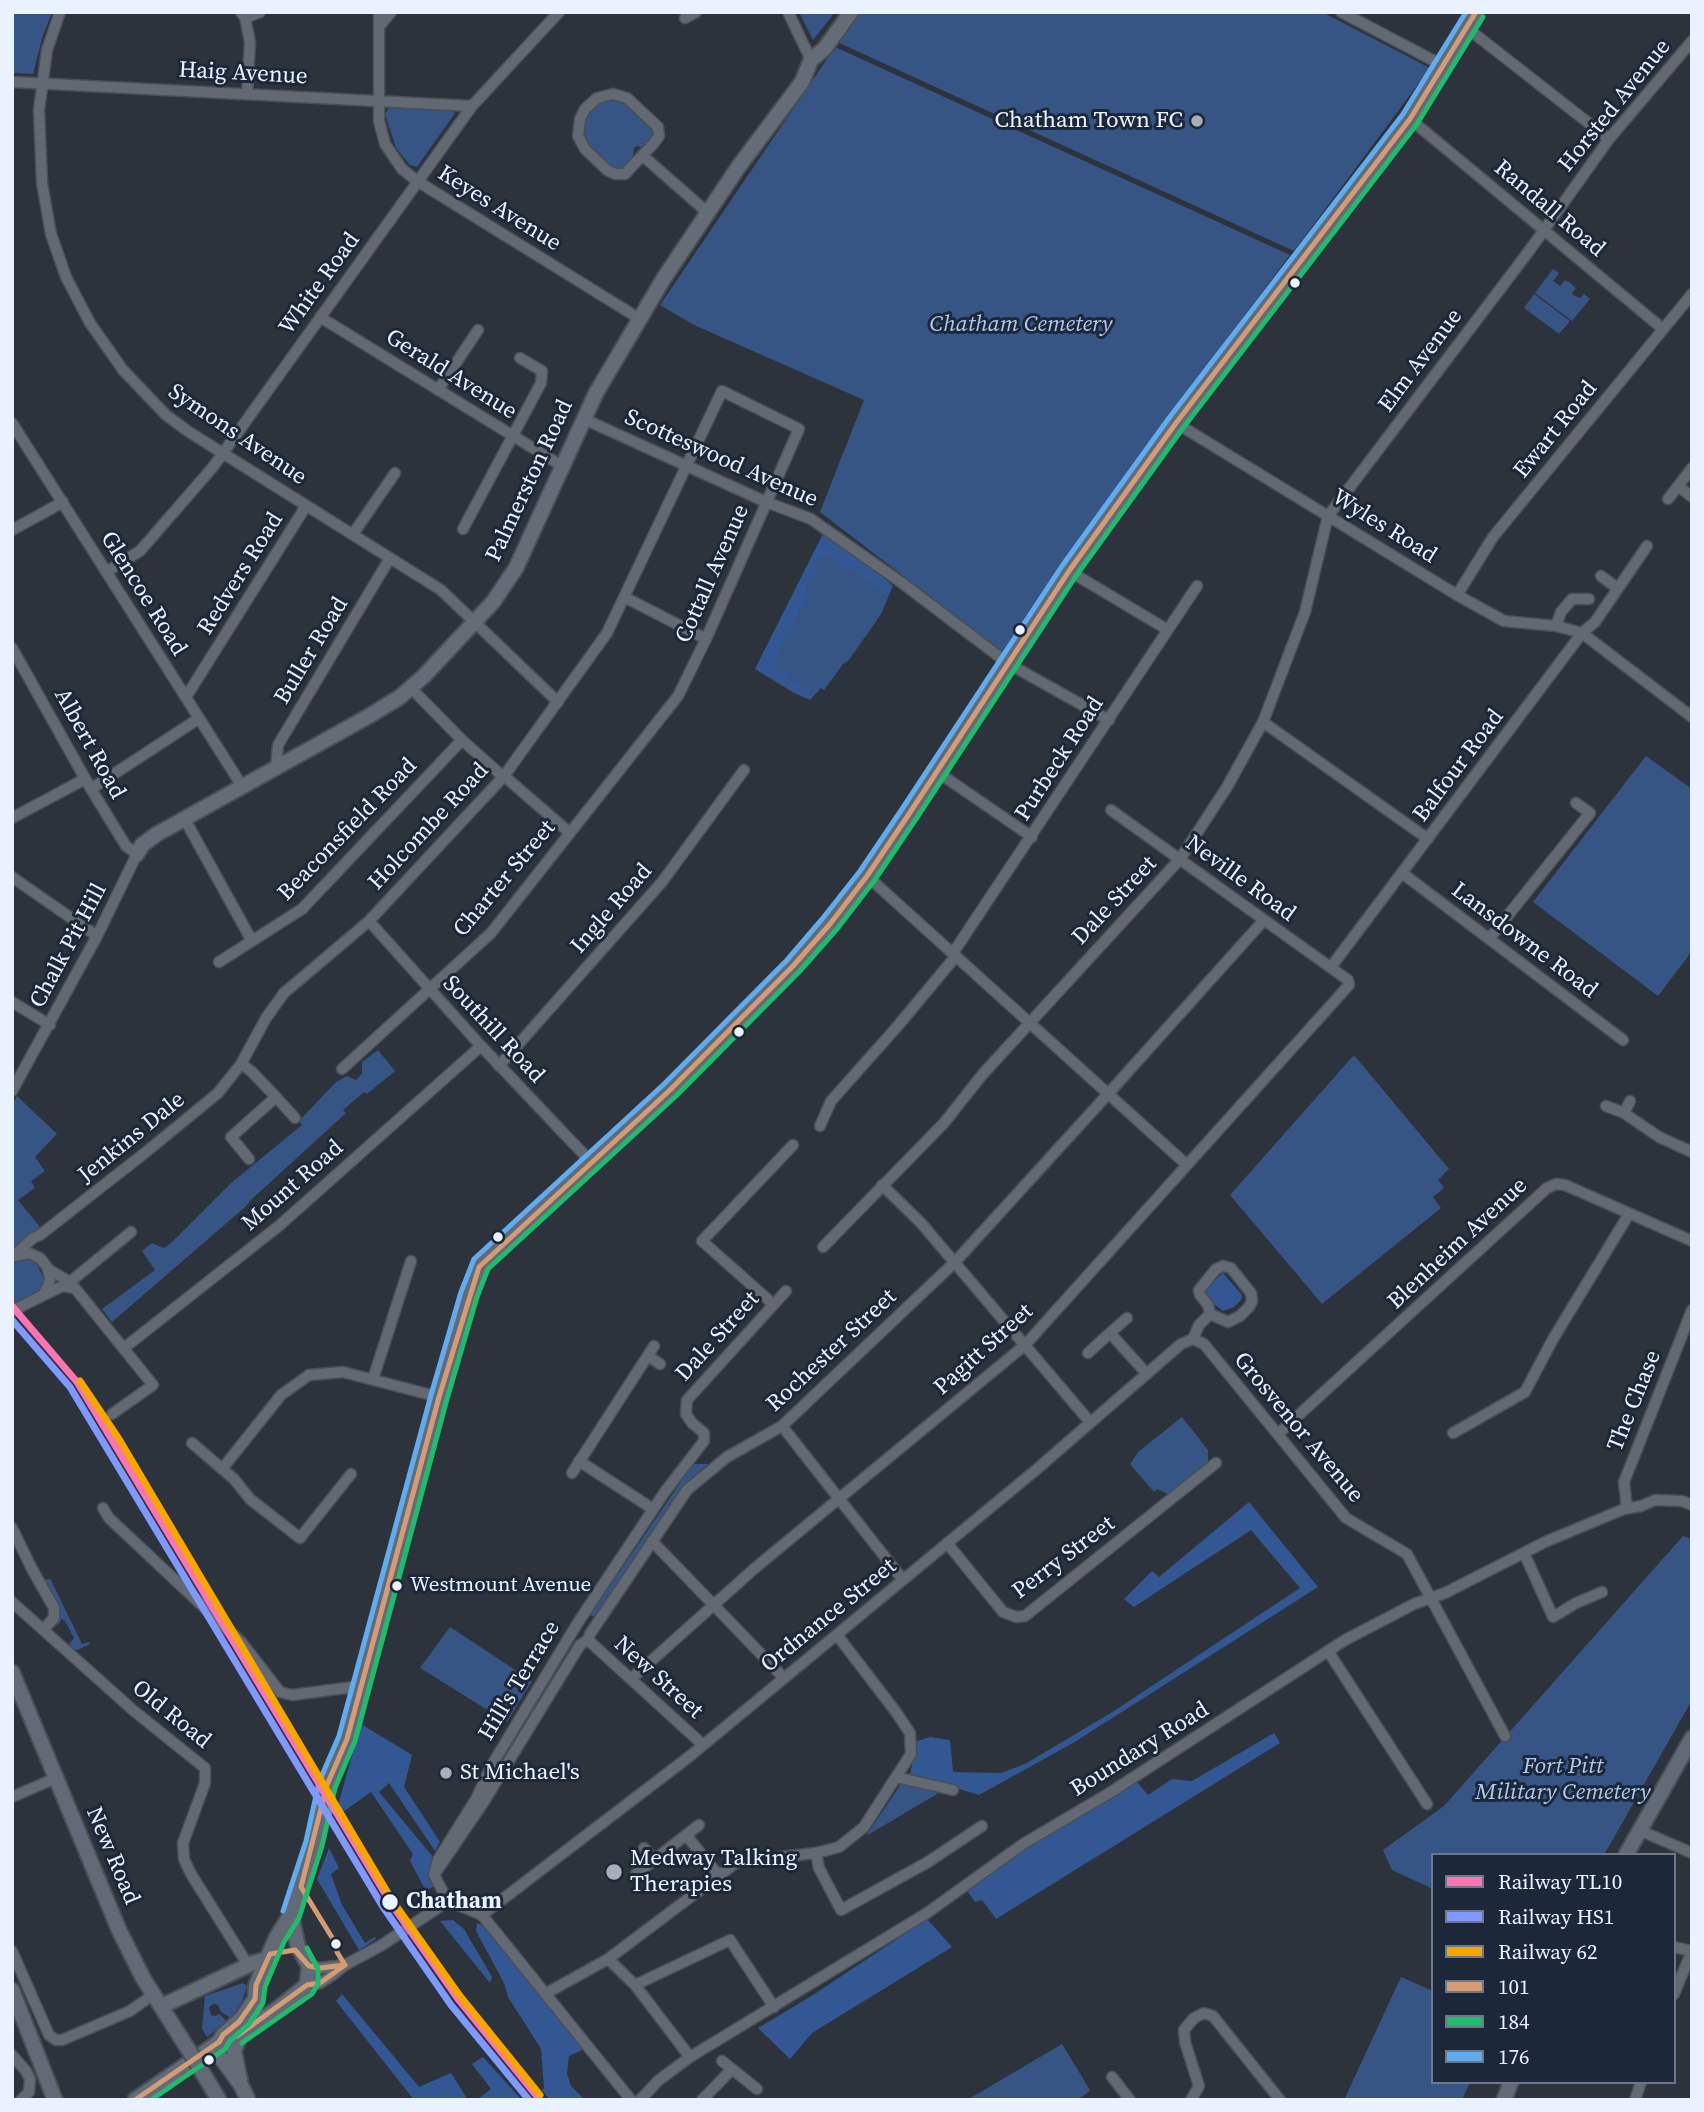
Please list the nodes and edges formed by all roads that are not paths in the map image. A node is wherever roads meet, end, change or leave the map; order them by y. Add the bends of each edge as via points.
1 (60, 12) edge
2 (260, 12) edge
3 (379, 12) edge
4 (391, 12) edge
5 (559, 12) edge
6 (696, 12) edge
7 (788, 12) edge
8 (851, 12) edge
9 (1341, 12) edge
10 (1476, 12) edge
11 (243, 15) edge
12 (685, 18) dead end
13 (379, 27) junction
14 (1467, 28) junction
15 (1692, 41) edge
16 (811, 60) junction
17 (1444, 66) junction
18 (12, 82) edge
19 (43, 83) junction
20 (247, 94) junction
21 (379, 100) junction
22 (472, 106) junction
23 (1410, 119) junction
24 (1609, 139) junction
25 (643, 156) junction
26 (417, 181) junction
27 (707, 212) junction
28 (1545, 229) junction
29 (1692, 294) edge
30 (320, 317) junction
31 (640, 319) junction
32 (1663, 329) junction
33 (478, 330) dead end
34 (520, 358) dead end
35 (438, 390) junction
36 (722, 391) joint
37 (584, 418) junction
38 (12, 423) edge
39 (1176, 423) junction
40 (513, 436) junction
41 (223, 453) junction
42 (562, 466) junction
43 (686, 466) junction
44 (1692, 468) edge
45 (395, 473) dead end
46 (1678, 486) junction
47 (1692, 497) edge
48 (1668, 499) dead end
49 (63, 502) junction
50 (766, 502) junction
51 (306, 506) junction
52 (1328, 516) junction
53 (463, 529) dead end
54 (12, 530) edge
55 (353, 534) junction
56 (1647, 547) dead end
57 (390, 558) junction
58 (1069, 570) junction
59 (106, 572) junction
60 (1601, 576) dead end
61 (1197, 586) dead end
62 (1617, 588) junction
63 (1457, 595) junction
64 (626, 598) junction
65 (1590, 599) dead end
66 (475, 622) junction
67 (1556, 626) junction
68 (1168, 630) junction
69 (1582, 633) junction
70 (706, 639) junction
71 (12, 648) edge
72 (1009, 664) junction
73 (411, 688) junction
74 (678, 696) joint
75 (186, 697) junction
76 (558, 702) junction
77 (1692, 717) edge
78 (198, 719) junction
79 (1109, 720) junction
80 (1263, 722) junction
81 (462, 740) junction
82 (276, 768) junction
83 (744, 770) dead end
84 (936, 771) junction
85 (502, 775) junction
86 (85, 779) junction
87 (242, 786) junction
88 (91, 789) junction
89 (1576, 803) dead end
90 (1111, 810) dead end
91 (12, 818) edge
92 (184, 818) junction
93 (570, 833) junction
94 (1032, 837) junction
95 (1428, 839) junction
96 (137, 854) junction
97 (1180, 859) junction
98 (1402, 873) junction
99 (867, 876) junction
100 (12, 877) edge
101 (1264, 920) junction
102 (369, 921) junction
103 (97, 936) junction
104 (1489, 939) junction
105 (252, 941) junction
106 (954, 954) junction
107 (219, 962) dead end
108 (1331, 967) junction
109 (1348, 979) joint
110 (428, 989) junction
111 (12, 1002) edge
112 (1030, 1023) junction
113 (50, 1025) junction
114 (1623, 1040) dead end
115 (481, 1046) junction
116 (241, 1064) junction
117 (499, 1066) junction
118 (341, 1069) dead end
119 (12, 1091) edge
120 (1108, 1094) junction
121 (276, 1097) junction
122 (1630, 1101) dead end
123 (1606, 1106) dead end
124 (1625, 1113) junction
125 (295, 1118) dead end
126 (820, 1126) dead end
127 (793, 1145) dead end
128 (1691, 1149) edge
129 (248, 1159) dead end
130 (592, 1163) junction
131 (1187, 1165) junction
132 (882, 1185) junction
133 (1629, 1214) junction
134 (131, 1232) dead end
135 (40, 1235) junction
136 (1692, 1241) edge
137 (823, 1247) dead end
138 (14, 1255) edge
139 (40, 1258) junction
140 (411, 1261) dead end
141 (955, 1262) junction
142 (48, 1269) junction
143 (72, 1285) junction
144 (786, 1291) dead end
145 (44, 1294) junction
146 (774, 1304) junction
147 (1692, 1310) edge
148 (12, 1311) edge
149 (1210, 1314) junction
150 (1127, 1318) dead end
151 (1110, 1333) junction
152 (1193, 1339) junction
153 (1025, 1345) junction
154 (654, 1346) dead end
155 (124, 1348) junction
156 (1088, 1353) dead end
157 (648, 1356) junction
158 (660, 1364) dead end
159 (1146, 1374) junction
160 (373, 1379) junction
161 (439, 1398) junction
162 (112, 1414) dead end
163 (1090, 1422) junction
164 (782, 1426) junction
165 (1453, 1433) dead end
166 (1278, 1434) junction
167 (192, 1443) dead end
168 (701, 1445) joint
169 (579, 1461) junction
170 (1216, 1463) dead end
171 (222, 1469) junction
172 (572, 1473) dead end
173 (351, 1474) dead end
174 (839, 1499) junction
175 (1692, 1505) edge
176 (103, 1508) dead end
177 (1628, 1508) junction
178 (653, 1509) junction
179 (12, 1528) edge
180 (652, 1541) junction
181 (947, 1543) junction
182 (1524, 1553) junction
183 (903, 1580) junction
184 (1602, 1592) dead end
185 (1430, 1598) junction
186 (12, 1602) edge
187 (715, 1605) junction
188 (43, 1630) junction
189 (837, 1635) junction
190 (589, 1640) junction
191 (1328, 1651) junction
192 (12, 1672) edge
193 (632, 1678) junction
194 (785, 1678) junction
195 (361, 1686) junction
196 (1506, 1736) dead end
197 (1692, 1738) edge
198 (702, 1744) junction
199 (896, 1777) junction
200 (55, 1778) junction
201 (953, 1790) dead end
202 (12, 1797) edge
203 (1427, 1804) dead end
204 (699, 1825) dead end
205 (982, 1826) dead end
206 (1641, 1831) junction
207 (686, 1835) junction
208 (644, 1848) dead end
209 (816, 1853) junction
210 (1627, 1853) edge
211 (1692, 1853) edge
212 (654, 1859) junction
213 (636, 1874) dead end
214 (434, 1875) junction
215 (719, 1875) junction
216 (448, 1901) junction
217 (291, 1914) junction
218 (482, 1915) junction
219 (12, 1951) edge
220 (1692, 1951) edge
221 (299, 1952) junction
222 (269, 1957) junction
223 (608, 1959) junction
224 (248, 1965) junction
225 (345, 1965) junction
226 (309, 1966) junction
227 (231, 1973) junction
228 (307, 1985) junction
229 (635, 1985) junction
230 (1676, 1989) edge
231 (12, 1990) edge
232 (256, 1992) junction
233 (545, 1994) junction
234 (158, 2000) junction
235 (774, 2007) junction
236 (277, 2009) junction
237 (242, 2033) junction
238 (216, 2044) junction
239 (12, 2055) edge
240 (691, 2057) junction
241 (722, 2061) dead end
242 (732, 2069) junction
243 (1112, 2077) dead end
244 (241, 2085) junction
245 (757, 2089) dead end
246 (55, 2099) edge
247 (21, 2100) edge
248 (135, 2100) edge
249 (219, 2100) edge
250 (248, 2100) edge
251 (631, 2100) edge
252 (640, 2100) edge
253 (702, 2100) edge
254 (1130, 2100) edge
255 (1191, 2100) edge
256 (1280, 2100) edge

1 - 19 street, Symons Avenue via 47,50
2 - 11 street
3 - 13 street, Keyes Avenue
4 - 13 street
5 - 22 street, White Road
6 - 12 street
7 - 16 street
8 - 16 street, Palmerston Road
9 - 17 street
10 - 14 main road
11 - 20 street via 250,42
13 - 21 street, Keyes Avenue
14 - 17 main road
14 - 24 street
15 - 24 street, Horsted Avenue
16 - 27 street, Palmerston Road via 795,91
17 - 23 main road
18 - 19 street, Haig Avenue
19 - 20 street, Haig Avenue
19 - 41 street, Symons Avenue via 39,110 42,183 51,234 66,277 90,323 123,370 166,415
20 - 21 street, Haig Avenue
21 - 22 street, Haig Avenue
21 - 26 street, Keyes Avenue via 385,144
22 - 26 street, White Road
23 - 28 street, Randall Road
23 - 39 main road
24 - 28 street, Horsted Avenue
25 - 25 street via 625,174 607,170 578,136 585,109 604,95 627,98 658,127 659,136
25 - 27 street
26 - 30 street, White Road
26 - 31 street, Keyes Avenue
27 - 31 street, Palmerston Road
28 - 32 street, Randall Road
28 - 52 street, Elm Avenue
29 - 32 street, Ewart Road
30 - 35 street, Gerald Avenue
30 - 41 street, White Road
31 - 37 street, Palmerston Road
32 - 63 street, Ewart Road via 1493,537
33 - 35 street
34 - 40 street via 542,371 541,383
35 - 40 street, Gerald Avenue
36 - 43 street, Holcombe Road
36 - 50 street, Cottall Avenue via 799,429
37 - 42 street, Palmerston Road
37 - 43 street, Scotteswood Avenue
38 - 49 street, Glencoe Road
39 - 52 street, Wyles Road
39 - 58 main road
40 - 42 street, Gerald Avenue
40 - 53 street
41 - 51 street, Symons Avenue
41 - 59 street, White Road via 145,546
42 - 66 street, Palmerston Road via 510,580
43 - 50 street, Scotteswood Avenue
43 - 64 street, Holcombe Road
44 - 46 street
45 - 55 street
46 - 47 street
46 - 48 street
49 - 54 street
49 - 59 street, Glencoe Road
50 - 70 street, Cottall Avenue
50 - 72 street, Scotteswood Avenue via 811,519
51 - 55 street, Symons Avenue
51 - 75 street, Redvers Road
52 - 63 street, Wyles Road
52 - 80 street, Dale Street via 1305,612
55 - 57 street, Symons Avenue
56 - 62 street, Balfour Road
57 - 66 street, Symons Avenue via 441,590
57 - 82 street, Buller Road via 278,745
58 - 68 street
58 - 72 main road
59 - 75 street, Glencoe Road
60 - 62 street
61 - 68 street, Purbeck Road
62 - 69 street, Balfour Road via 1595,622
63 - 67 street, Wyles Road via 1506,622
64 - 70 street
64 - 76 street, Holcombe Road via 607,634
65 - 67 street via 1572,599
66 - 73 street, Palmerston Road
66 - 76 street, Symons Avenue
67 - 69 street, Wyles Road
68 - 79 street, Purbeck Road
69 - 77 street
69 - 95 street, Balfour Road
70 - 74 street, Cottall Avenue
71 - 86 street, Albert Road
72 - 79 street, Scotteswood Avenue
72 - 84 main road
73 - 81 street
73 - 82 street, Palmerston Road
74 - 93 street, Charter Street
75 - 78 street, Glencoe Road
76 - 85 street, Holcombe Road
78 - 87 street, Glencoe Road
78 - 88 street
79 - 94 street, Purbeck Road
80 - 95 street
80 - 97 street, Dale Street
81 - 85 street
81 - 105 street, Beaconsfield Road via 302,909
82 - 87 street, Palmerston Road
83 - 117 street, Ingle Road via 663,883
84 - 94 street
84 - 99 main road
85 - 93 street
85 - 102 street, Holcombe Road
86 - 88 street, Albert Road
86 - 91 street
87 - 92 street, Palmerston Road
88 - 96 street, Albert Road via 126,846
89 - 104 street via 1590,813
90 - 97 street, Neville Road
92 - 96 street, Palmerston Road via 149,839
92 - 105 street
93 - 110 street, Charter Street via 491,933
94 - 106 street, Purbeck Road
95 - 98 street, Balfour Road
96 - 103 street, Chalk Pit Hill
97 - 101 street, Neville Road
97 - 112 street, Dale Street
98 - 104 street, Lansdowne Road
98 - 108 street, Balfour Road
99 - 106 street
99 - 130 main road via 793,966
100 - 103 street
101 - 108 street, Neville Road
101 - 120 street, Rochester Street
102 - 110 street, Southill Road
102 - 116 street, Holcombe Road via 284,993
103 - 113 street, Chalk Pit Hill
104 - 114 street, Lansdowne Road
105 - 107 street, Beaconsfield Road
106 - 112 street
106 - 126 street, Purbeck Road via 831,1101
108 - 109 street, Neville Road
109 - 131 street, Pagitt Street via 1347,989
110 - 115 street, Southill Road
110 - 118 street, Charter Street
111 - 113 street
112 - 120 street
112 - 132 street, Dale Street via 944,1123
113 - 119 street, Chalk Pit Hill
115 - 117 street, Southill Road
115 - 155 street, Mount Road via 280,1225
116 - 121 street
116 - 135 street, Jenkins Dale via 207,1102
117 - 130 street, Southill Road
120 - 131 street
120 - 141 street, Rochester Street
121 - 125 street
121 - 129 street via 231,1137
122 - 124 street
123 - 124 street
124 - 128 street via 1658,1137
127 - 146 street via 702,1241
130 - 161 main road via 481,1264
131 - 153 street, Pagitt Street
132 - 137 street, Dale Street
132 - 141 street
133 - 136 street, Blenheim Avenue
133 - 165 street via 1525,1392
133 - 166 street, Blenheim Avenue via 1565,1185 1547,1188
134 - 143 street
135 - 138 street, Jenkins Dale
135 - 139 street
138 - 139 street
139 - 142 street
140 - 160 street
141 - 153 street
141 - 164 street, Rochester Street
142 - 143 street
142 - 145 street
143 - 145 street
143 - 155 street
144 - 146 street, Dale Street
145 - 148 street
146 - 168 street, Dale Street via 687,1401 687,1416 705,1435
147 - 177 street, The Chase via 1623,1482
149 - 149 street via 1228,1322 1252,1301 1231,1268 1216,1269 1199,1290
149 - 152 street
150 - 151 street
151 - 156 street
151 - 159 street
152 - 159 street, Ordnance Street
152 - 166 street, Grosvenor Avenue via 1204,1344
153 - 163 street
153 - 174 street, Pagitt Street
154 - 157 street
155 - 162 street via 153,1385
157 - 158 street
157 - 169 street
159 - 163 street, Ordnance Street
160 - 161 street
160 - 171 street via 336,1372 301,1379 281,1395
161 - 195 main road
163 - 181 street, Ordnance Street
164 - 174 street
164 - 180 street, Rochester Street via 700,1478 681,1497
166 - 185 street, Grosvenor Avenue via 1346,1518 1406,1552
167 - 171 street
168 - 178 street, Hill's Terrace
169 - 172 street
169 - 178 street
170 - 181 street, Perry Street via 1025,1616 1003,1612
171 - 173 street via 250,1499 300,1538
174 - 183 street
174 - 187 street, Pagitt Street
175 - 177 street, Boundary Road via 1662,1500
176 - 195 street via 242,1643 279,1691 292,1695
177 - 182 street, Boundary Road
178 - 214 street, Hill's Terrace via 512,1732 438,1860
179 - 188 street via 54,1608 54,1618
180 - 187 street
180 - 190 street, Rochester Street
181 - 183 street, Ordnance Street
182 - 184 street via 1553,1617
182 - 185 street, Boundary Road
183 - 189 street, Ordnance Street
185 - 191 street, Boundary Road
185 - 196 street, Grosvenor Avenue
186 - 188 street, Old Road
187 - 193 street, Pagitt Street
187 - 194 street
188 - 224 street, Old Road via 203,1766 206,1781 183,1845 187,1867
189 - 194 street, Ordnance Street
189 - 199 street via 910,1732 911,1755
190 - 193 street, New Street
190 - 214 street, Rochester Street via 580,1645
191 - 203 street
191 - 235 street, Boundary Road via 1024,1844 927,1913
192 - 200 main road, New Road
193 - 198 street, New Street
194 - 198 street, Ordnance Street
195 - 217 main road
197 - 206 main road
198 - 218 street, Ordnance Street
199 - 201 street
199 - 209 street via 864,1827 839,1847
200 - 202 street
200 - 234 main road, New Road via 118,1930
204 - 207 street
205 - 209 street via 841,1910
206 - 210 main road
206 - 211 street
207 - 212 street
207 - 215 street
208 - 212 street
209 - 215 street via 737,1862
212 - 213 street
214 - 216 street
215 - 223 street
216 - 218 street
216 - 225 street
217 - 221 main road
217 - 222 main road
218 - 233 street
219 - 234 street via 49,2035 57,2040
220 - 230 street
221 - 222 main road via 288,1950
221 - 226 main road
222 - 224 street
222 - 232 main road
223 - 229 street
223 - 233 street
224 - 227 street
225 - 226 street
225 - 228 street via 320,1983
226 - 228 main road
227 - 232 street via 249,1977
227 - 234 street via 215,1983
228 - 236 main road
229 - 235 street via 730,1940
229 - 240 street
231 - 246 main road
232 - 236 main road
232 - 238 main road via 242,2018
233 - 251 street
234 - 249 main road, New Road, bridge
235 - 240 street, Boundary Road
236 - 237 main road
237 - 238 main road
237 - 244 street via 234,2051
238 - 244 street
238 - 248 main road
239 - 247 street via 28,2074 28,2093
240 - 252 street, Boundary Road
241 - 242 street
242 - 245 street
242 - 253 street
243 - 254 street
244 - 250 street
255 - 256 street via 1199,2086 1184,2030 1204,2013 1213,2016

